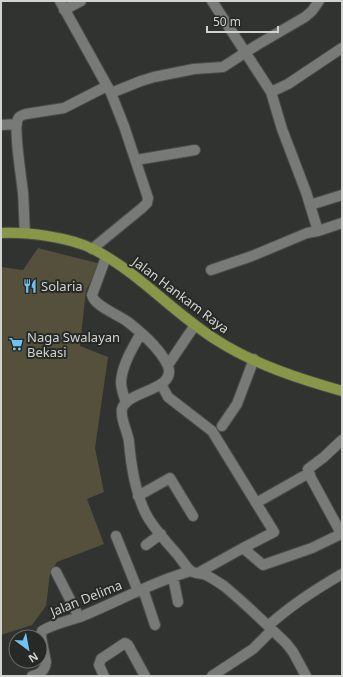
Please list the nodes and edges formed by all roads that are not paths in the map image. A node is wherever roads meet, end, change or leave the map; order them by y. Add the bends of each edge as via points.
1 (81, 1) edge
2 (212, 1) edge
3 (319, 1) edge
4 (62, 5) edge
5 (342, 48) edge
6 (245, 52) junction
7 (109, 90) junction
8 (271, 92) junction
9 (17, 124) junction
10 (1, 125) edge
11 (195, 150) dead end
12 (136, 160) junction
13 (342, 195) edge
14 (310, 205) junction
15 (342, 223) edge
16 (318, 231) junction
17 (1, 232) edge
18 (25, 234) junction
19 (92, 249) junction
20 (106, 258) junction
21 (211, 270) dead end
22 (195, 325) junction
23 (141, 333) junction
24 (254, 359) junction
25 (170, 362) junction
26 (161, 384) junction
27 (342, 391) edge
28 (126, 403) junction
29 (222, 426) dead end
30 (342, 440) edge
31 (309, 473) junction
32 (138, 496) junction
33 (256, 503) junction
34 (193, 516) dead end
35 (161, 534) junction
36 (342, 535) edge
37 (116, 536) dead end
38 (146, 545) dead end
39 (243, 548) junction
40 (56, 572) dead end
41 (195, 572) junction
42 (342, 574) edge
43 (172, 577) junction
44 (140, 590) junction
45 (178, 602) dead end
46 (79, 617) junction
47 (155, 625) dead end
48 (270, 628) junction
49 (32, 676) edge
50 (104, 676) edge
51 (145, 676) edge
52 (212, 676) edge
53 (306, 676) edge

1 - 4 street
2 - 6 street
3 - 6 street via 304,17
4 - 7 street
5 - 8 street via 288,84
6 - 7 street via 223,67 194,69 154,77
6 - 8 street
7 - 9 street via 64,108 20,116
7 - 12 street
8 - 14 street
9 - 10 street
9 - 18 street
11 - 12 street
12 - 19 street via 148,198 147,203
13 - 14 street
14 - 16 street
15 - 16 street
16 - 21 street
17 - 18 main road, Jalan Hankam Raya
18 - 19 main road, Jalan Hankam Raya via 64,239
19 - 20 main road, Jalan Hankam Raya
20 - 22 main road, Jalan Hankam Raya via 138,278
20 - 23 street via 92,295 93,299
22 - 24 main road, Jalan Hankam Raya via 219,342
22 - 25 street
23 - 25 street
23 - 28 street via 129,356 121,381
24 - 27 main road, Jalan Hankam Raya
24 - 29 street via 237,404
25 - 26 street via 169,376
26 - 28 street
26 - 33 street via 168,397 212,431
28 - 32 street via 122,408 122,414 129,439
30 - 31 street via 308,469
31 - 33 street
31 - 36 street
32 - 34 street via 170,478
32 - 35 street via 145,514
33 - 39 street, Jalan Delima via 274,532
35 - 38 street
35 - 41 street
36 - 39 street via 263,565
37 - 44 street
39 - 41 street, Jalan Delima
40 - 46 street
41 - 43 street, Jalan Delima
41 - 48 street via 215,580
42 - 48 street via 306,595 284,612
43 - 44 street, Jalan Delima
43 - 45 street
44 - 46 street, Jalan Delima
44 - 47 street
46 - 49 street, Jalan Delima via 42,631 46,662 40,673
48 - 52 street via 253,649
48 - 53 street via 293,652
50 - 51 street via 99,665 101,659 124,643 128,645

